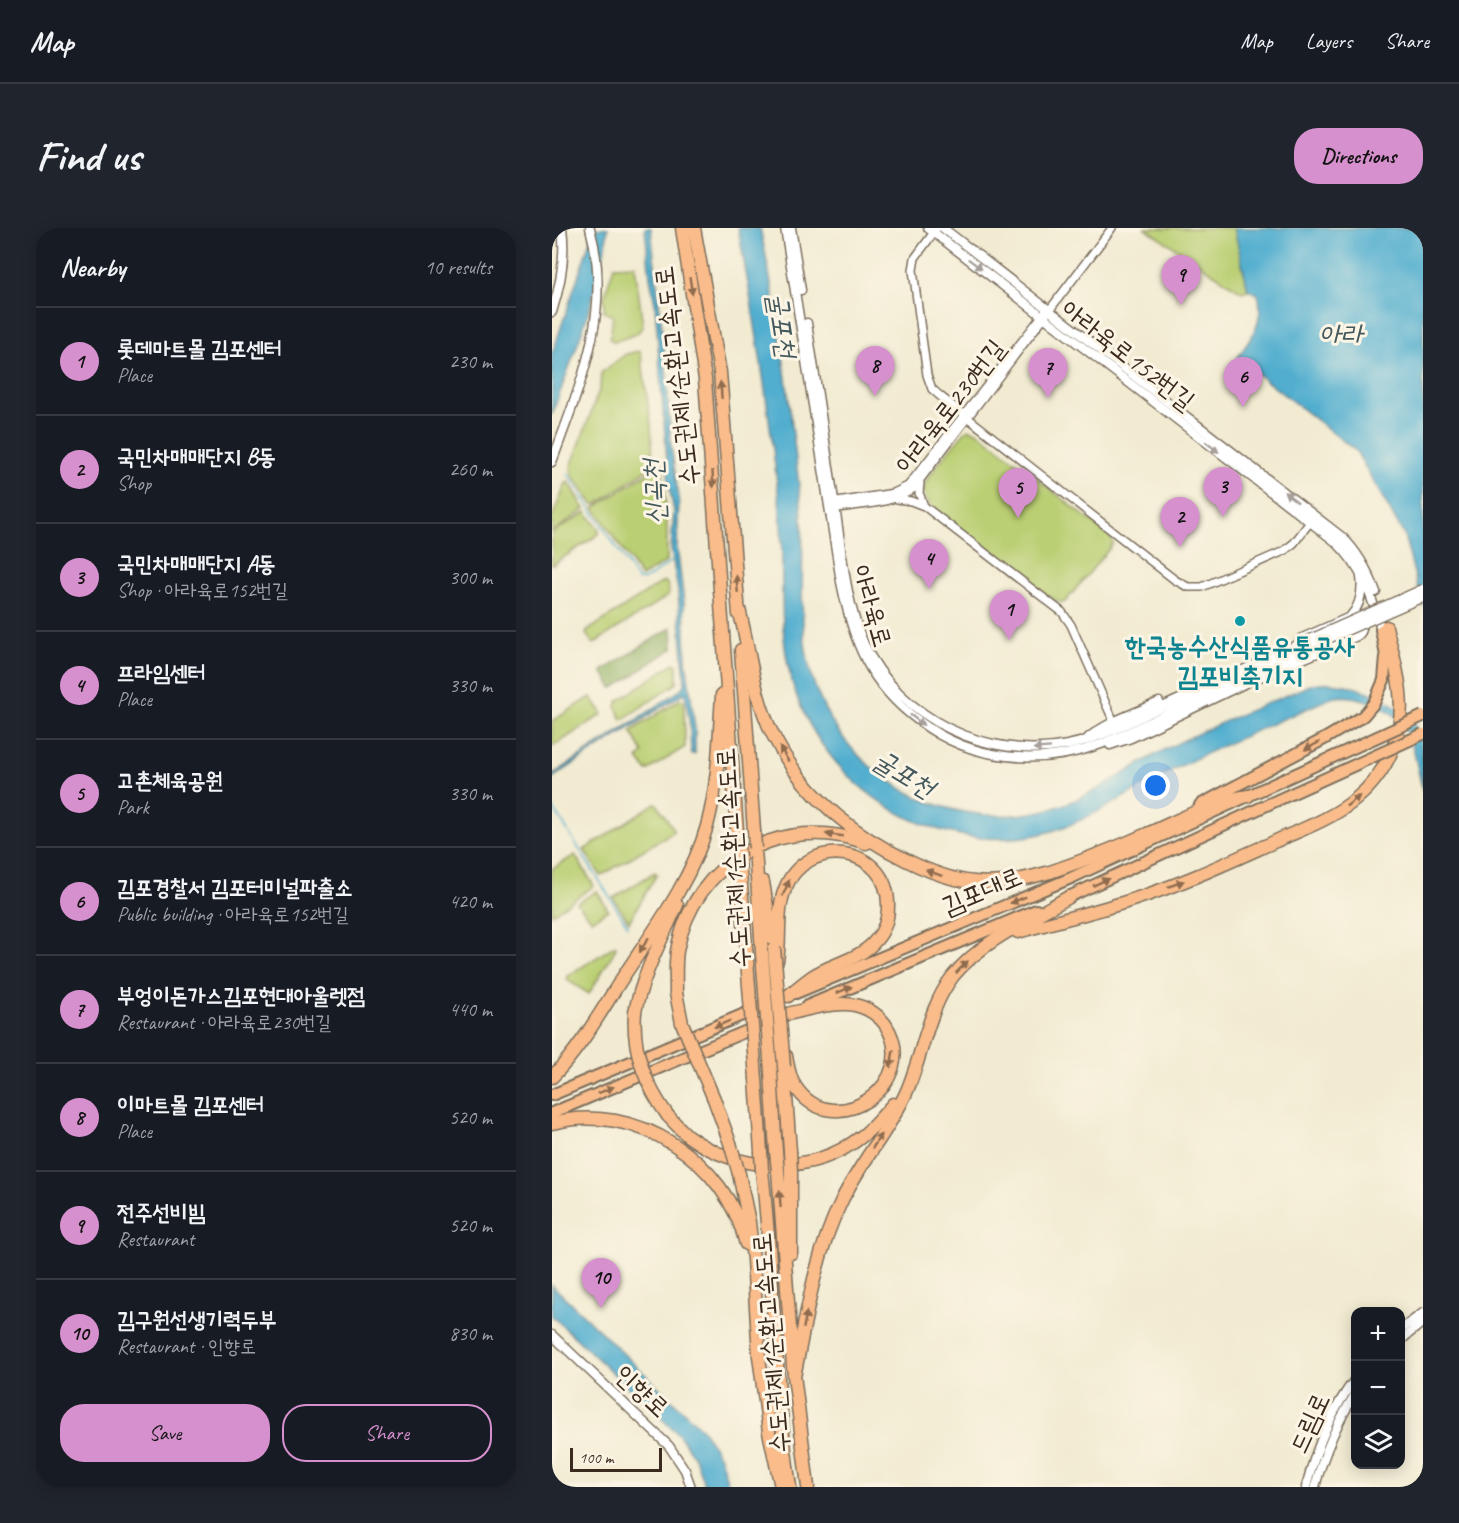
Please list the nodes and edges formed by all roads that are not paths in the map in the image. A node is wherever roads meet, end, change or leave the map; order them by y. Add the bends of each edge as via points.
1 (562, 228) edge
2 (590, 228) edge
3 (682, 228) edge
4 (694, 228) edge
5 (785, 228) edge
6 (791, 228) edge
7 (943, 228) edge
8 (1112, 228) edge
9 (933, 229) edge
10 (1050, 309) junction
11 (552, 312) edge
12 (1043, 316) junction
13 (966, 416) junction
14 (552, 462) edge
15 (920, 482) junction
16 (893, 499) junction
17 (832, 506) junction
18 (924, 506) junction
19 (1310, 522) junction
20 (1359, 570) junction
21 (1423, 589) edge
22 (1423, 597) edge
23 (739, 609) junction
24 (1344, 619) junction
25 (1383, 628) junction
26 (1310, 643) junction
27 (725, 652) junction
28 (1423, 716) edge
29 (1114, 722) junction
30 (1423, 734) edge
31 (1087, 744) junction
32 (1248, 796) junction
33 (1145, 835) junction
34 (700, 846) junction
35 (890, 852) junction
36 (1071, 878) junction
37 (1069, 897) junction
38 (1000, 937) junction
39 (772, 949) junction
40 (788, 996) junction
41 (787, 1014) junction
42 (786, 1066) junction
43 (916, 1069) junction
44 (552, 1077) edge
45 (552, 1095) edge
46 (552, 1113) edge
47 (552, 1123) edge
48 (785, 1171) junction
49 (754, 1281) junction
50 (1423, 1312) edge
51 (1423, 1322) edge
52 (1405, 1327) edge
53 (1405, 1338) edge
54 (554, 1339) edge
55 (794, 1377) junction
56 (1351, 1386) edge
57 (1351, 1402) edge
58 (692, 1487) edge
59 (781, 1487) edge
60 (790, 1487) edge
61 (808, 1487) edge
62 (1306, 1487) edge
63 (1315, 1487) edge

1 - 11 street via 562,271
2 - 14 street via 597,258 598,310 588,357
3 -> 27 highway, 수도권제1순환고속도로 via 705,379
23 -> 4 highway, 수도권제1순환고속도로 via 720,372
5 - 17 street, 아라육로
6 - 17 street, 아라육로
7 - 10 street, 아라육로152번길
8 - 10 street, 아라육로230번길
9 -> 12 street, 아라육로152번길
9 - 13 street via 915,258 913,270 927,375 932,388
10 - 12 street, 아라육로230번길
25 -> 10 street, 아라육로152번길 via 1369,574 1347,541
12 - 13 street, 아라육로230번길
12 -> 19 street, 아라육로152번길
13 - 15 street, 아라육로230번길
13 - 17 street, 아라육로230번길 via 908,486 894,493
13 - 19 street via 1188,587 1202,587 1284,551
15 - 16 street, 아라육로230번길
15 - 18 street
16 - 17 street, 아라육로230번길
16 - 18 street
17 - 31 street, 아라육로 via 841,582 854,638 871,671 897,704 935,732 986,752 1050,757
18 - 29 street via 1066,616
19 - 20 street, 아라육로152번길 via 1341,547
20 - 24 street via 1359,601 1353,613
20 - 25 street, 아라육로152번길
21 - 26 street, 아라육로, bridge
22 - 26 street, 아라육로, bridge
35 -> 23 highway via 832,812 797,775 773,735 760,703
23 - 39 highway, 수도권제1순환고속도로, bridge via 755,848
24 - 29 street
24 - 31 street via 1358,619 1361,632 1131,738 1102,748
25 -> 33 main road via 1386,664 1381,689 1362,716
38 -> 25 highway via 1164,889 1337,812 1365,791 1392,750 1400,725 1397,675
26 - 31 street, 아라육로 via 1102,744
27 - 34 highway via 717,784
27 - 60 highway, 수도권제1순환고속도로, bridge via 775,1358
28 - 32 main road, 김포대로, bridge
29 - 31 street via 1097,731
37 -> 30 main road, 김포대로, bridge
32 - 33 highway via 1227,800
32 - 36 main road, 김포대로
33 -> 35 highway via 1053,871 995,883 953,879
33 - 36 main road
34 - 43 highway, bridge via 648,967 635,1012 635,1039 643,1071 668,1116 687,1135 729,1157 770,1166 805,1163 833,1154 861,1137 893,1104
34 -> 44 highway via 624,976 576,1050
35 -> 49 highway, bridge via 841,835 786,836 743,853 717,874 688,916 677,952 676,993 682,1023 714,1099 739,1174 749,1222
36 -> 40 main road, 김포대로
37 - 38 highway
41 -> 37 main road, 김포대로
43 -> 38 highway via 928,1026 945,989 976,954
39 -> 40 highway via 785,888 799,867 810,859 845,854 867,862 881,877 888,909 877,940 854,957 813,975
39 - 42 highway, bridge
39 - 48 highway, 수도권제1순환고속도로, bridge via 771,1072 776,1152
40 -> 45 main road, 김포대로
41 -> 42 highway via 844,1004 861,1006 886,1026 894,1050 888,1077 879,1092 856,1107 842,1110 822,1107 803,1096
46 -> 41 main road, 김포대로
42 - 48 highway, bridge via 790,1151
55 -> 43 highway via 814,1276 828,1230
47 - 49 highway via 583,1119 620,1122 656,1134 686,1152 711,1175 737,1217
55 -> 48 highway, 수도권제1순환고속도로
49 - 59 highway via 759,1356
50 - 52 street
51 - 53 street
54 - 58 street, 인향로 via 669,1446
55 - 61 highway, 수도권제1순환고속도로
56 - 62 street, 드림로 via 1325,1429
57 - 63 street, 드림로 via 1332,1436

